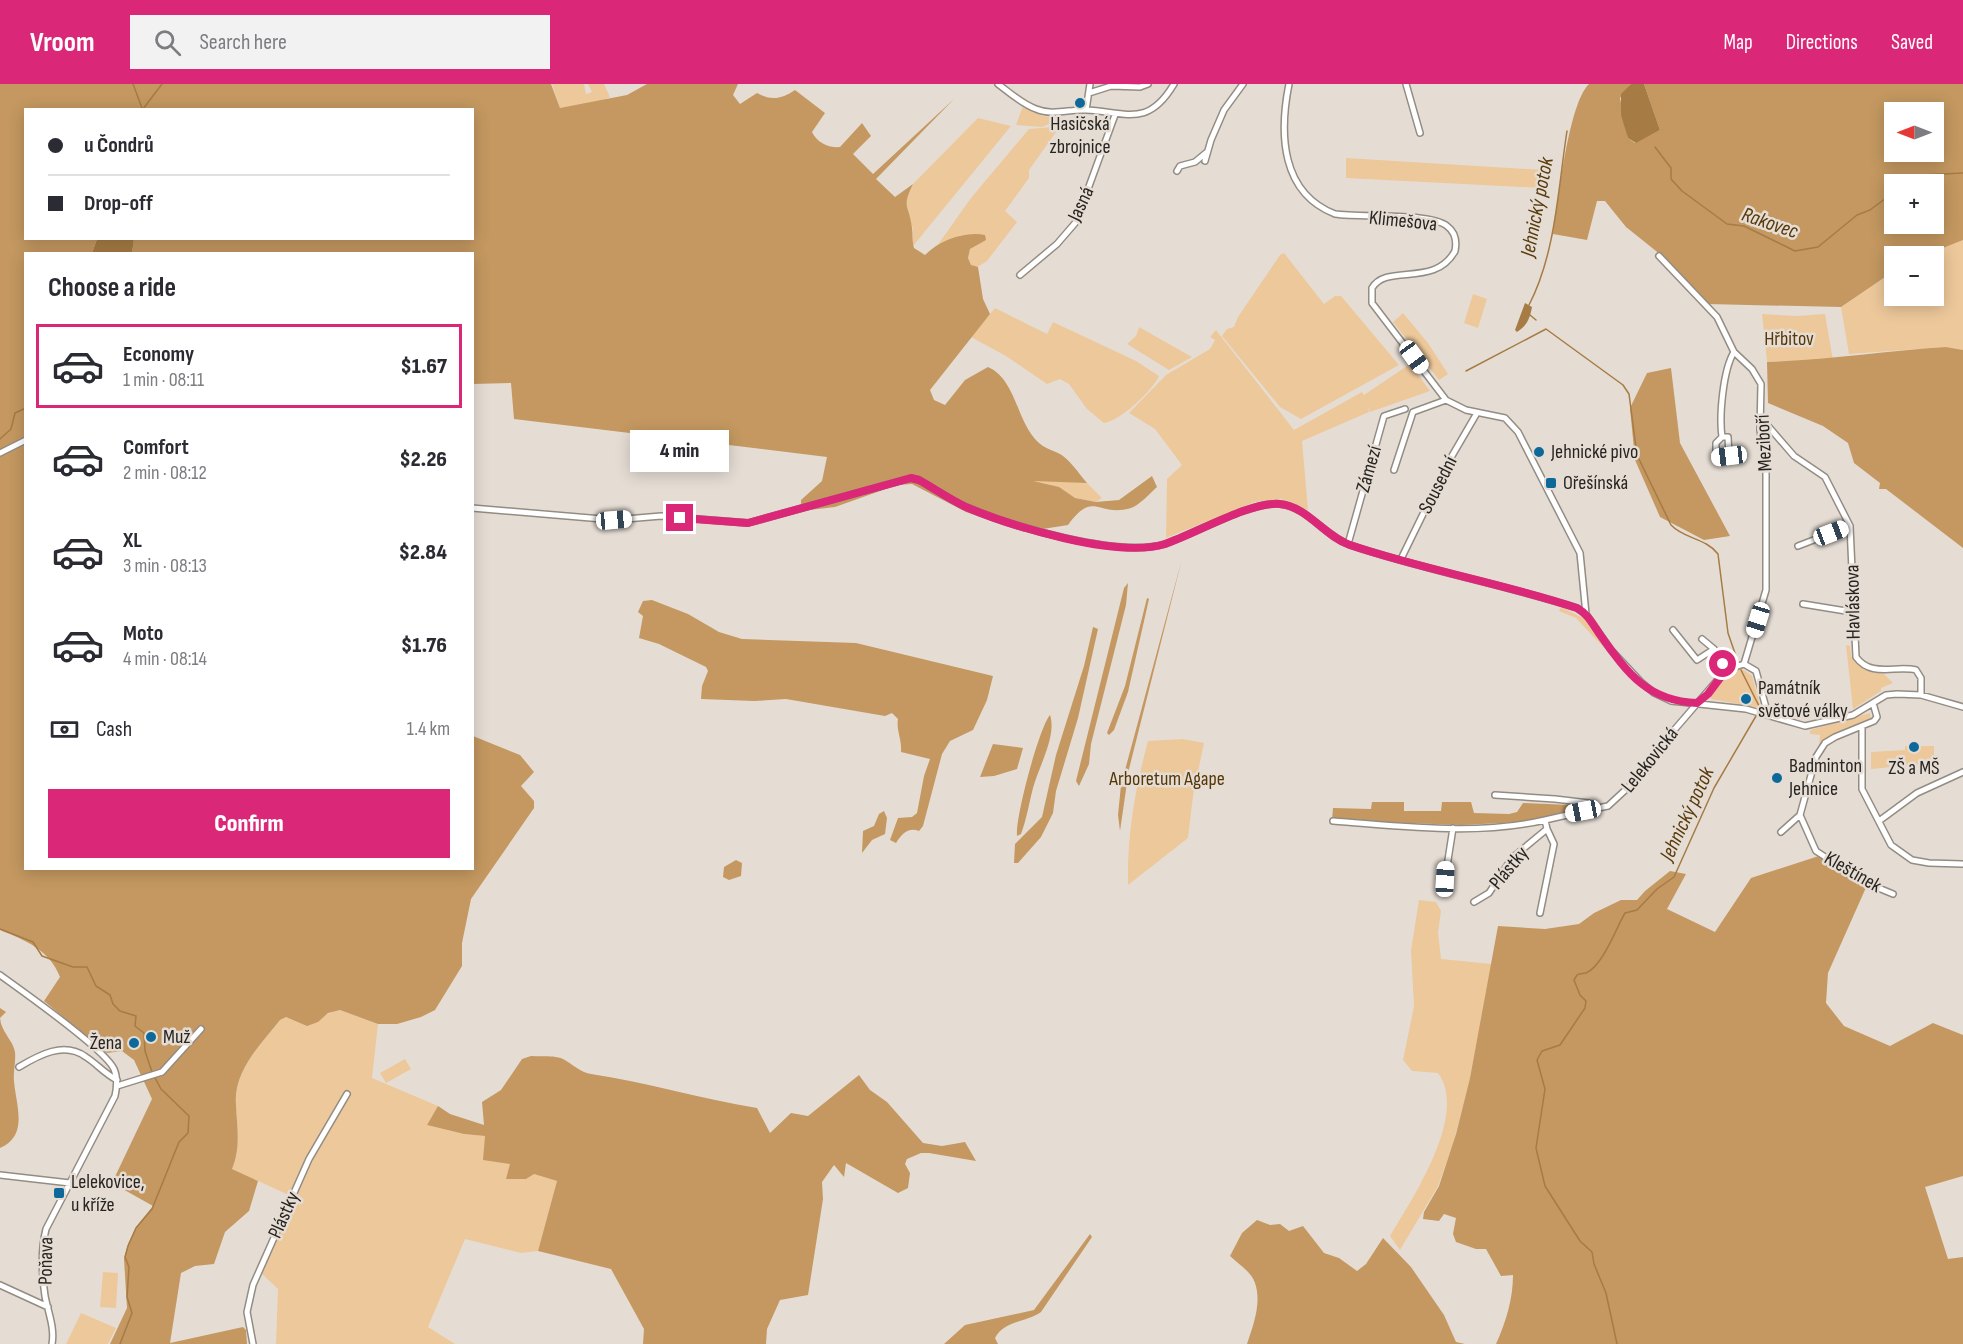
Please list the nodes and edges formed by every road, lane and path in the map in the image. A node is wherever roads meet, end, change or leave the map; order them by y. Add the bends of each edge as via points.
1 (998, 84) edge
2 (1090, 84) edge
3 (1148, 84) edge
4 (1174, 84) edge
5 (1243, 84) edge
6 (1289, 84) edge
7 (1406, 84) edge
8 (1089, 93) junction
9 (1086, 110) junction
10 (1115, 115) junction
11 (1420, 133) dead end
12 (1208, 151) junction
13 (1205, 161) dead end
14 (1177, 171) dead end
15 (1659, 256) dead end
16 (1020, 275) dead end
17 (1734, 352) junction
18 (1446, 400) junction
19 (1405, 409) dead end
20 (1477, 413) junction
21 (1762, 419) junction
22 (1722, 437) dead end
23 (24, 441) edge
24 (0, 453) edge
25 (1394, 470) dead end
26 (474, 508) edge
27 (1850, 526) junction
28 (1348, 544) junction
29 (1798, 546) dead end
30 (1401, 559) junction
31 (1803, 604) dead end
32 (1852, 612) junction
33 (1586, 614) junction
34 (1673, 630) dead end
35 (1702, 639) dead end
36 (1714, 649) junction
37 (1744, 664) junction
38 (1726, 670) junction
39 (1922, 695) junction
40 (1697, 703) junction
41 (1873, 703) junction
42 (1963, 707) edge
43 (1768, 715) junction
44 (1862, 726) junction
45 (1963, 772) edge
46 (1495, 795) dead end
47 (1598, 808) junction
48 (1800, 814) junction
49 (1545, 820) junction
50 (1333, 821) dead end
51 (1879, 821) junction
52 (1453, 828) junction
53 (1547, 830) junction
54 (1781, 832) dead end
55 (1962, 864) edge
56 (1445, 879) dead end
57 (1893, 894) dead end
58 (1474, 902) dead end
59 (1540, 913) dead end
60 (0, 975) edge
61 (201, 1029) dead end
62 (19, 1067) dead end
63 (117, 1083) junction
64 (347, 1094) dead end
65 (0, 1175) edge
66 (70, 1182) junction
67 (0, 1285) edge
68 (48, 1307) junction
69 (52, 1344) edge
70 (253, 1344) edge

1 - 9 street via 1043,111
2 - 8 street
3 - 8 street via 1111,86
4 - 10 street via 1158,105 1132,116
5 - 12 street via 1224,110
6 - 18 street, Klimešova via 1285,145 1295,182 1308,197 1335,214 1431,220 1453,232 1455,251 1444,264 1425,274 1381,279 1370,293 1372,303
7 - 11 street
8 - 9 street
9 - 10 street
10 - 16 street, Jasná via 1076,222
12 - 13 street
12 - 14 street
15 - 17 street, Meziboří via 1717,317
17 - 21 street, Meziboří via 1761,384
17 - 22 street via 1721,415
18 - 20 street
18 - 25 street via 1413,412
19 - 28 street, Zámezí via 1384,416
20 - 30 street, Sousední
20 - 33 street via 1505,418 1522,438 1580,553
21 - 27 street, Havláskova via 1794,456 1825,477
21 - 37 street, Meziboří via 1766,471 1765,598
23 - 24 street
26 - 28 street via 614,520 645,516 748,523 911,478 967,507 1025,527 1091,542 1146,547 1164,544 1258,506 1279,504 1303,513
27 - 29 street
27 - 32 street, Havláskova
28 - 30 street
30 - 33 street via 1565,604
31 - 32 street
32 - 39 street, Havláskova via 1854,650 1859,662 1877,670 1916,670
33 - 40 street via 1622,663 1654,693 1671,701
34 - 36 street via 1697,660
35 - 36 street
36 - 38 street
37 - 38 street
37 - 43 street via 1756,670
38 - 40 street, Lelekovická
39 - 41 street via 1891,694
39 - 42 street
40 - 43 street
40 - 47 street, Lelekovická via 1640,777 1613,803
41 - 43 street via 1853,715 1804,726
41 - 44 street via 1877,717
44 - 48 street via 1825,743 1816,758
44 - 51 street via 1862,789
45 - 51 street via 1917,793
46 - 47 street via 1556,798
47 - 49 street, Lelekovická
48 - 54 street
48 - 57 street, Kleštínek via 1816,851 1864,882
49 - 52 street, Plástky
49 - 53 street
50 - 52 street, Plástky
51 - 55 street via 1892,845 1903,855 1923,862
52 - 56 street
53 - 58 street, Plástky via 1512,858 1489,893
53 - 59 street via 1554,844
60 - 63 street via 106,1059 113,1067
61 - 63 street via 154,1076
62 - 63 street via 41,1054 69,1049 84,1055
63 - 66 street, Poňava
64 - 70 street, Plástky via 309,1159 252,1285 247,1312
65 - 66 street
66 - 68 street, Poňava via 44,1239
67 - 68 street
68 - 69 street, Poňava

